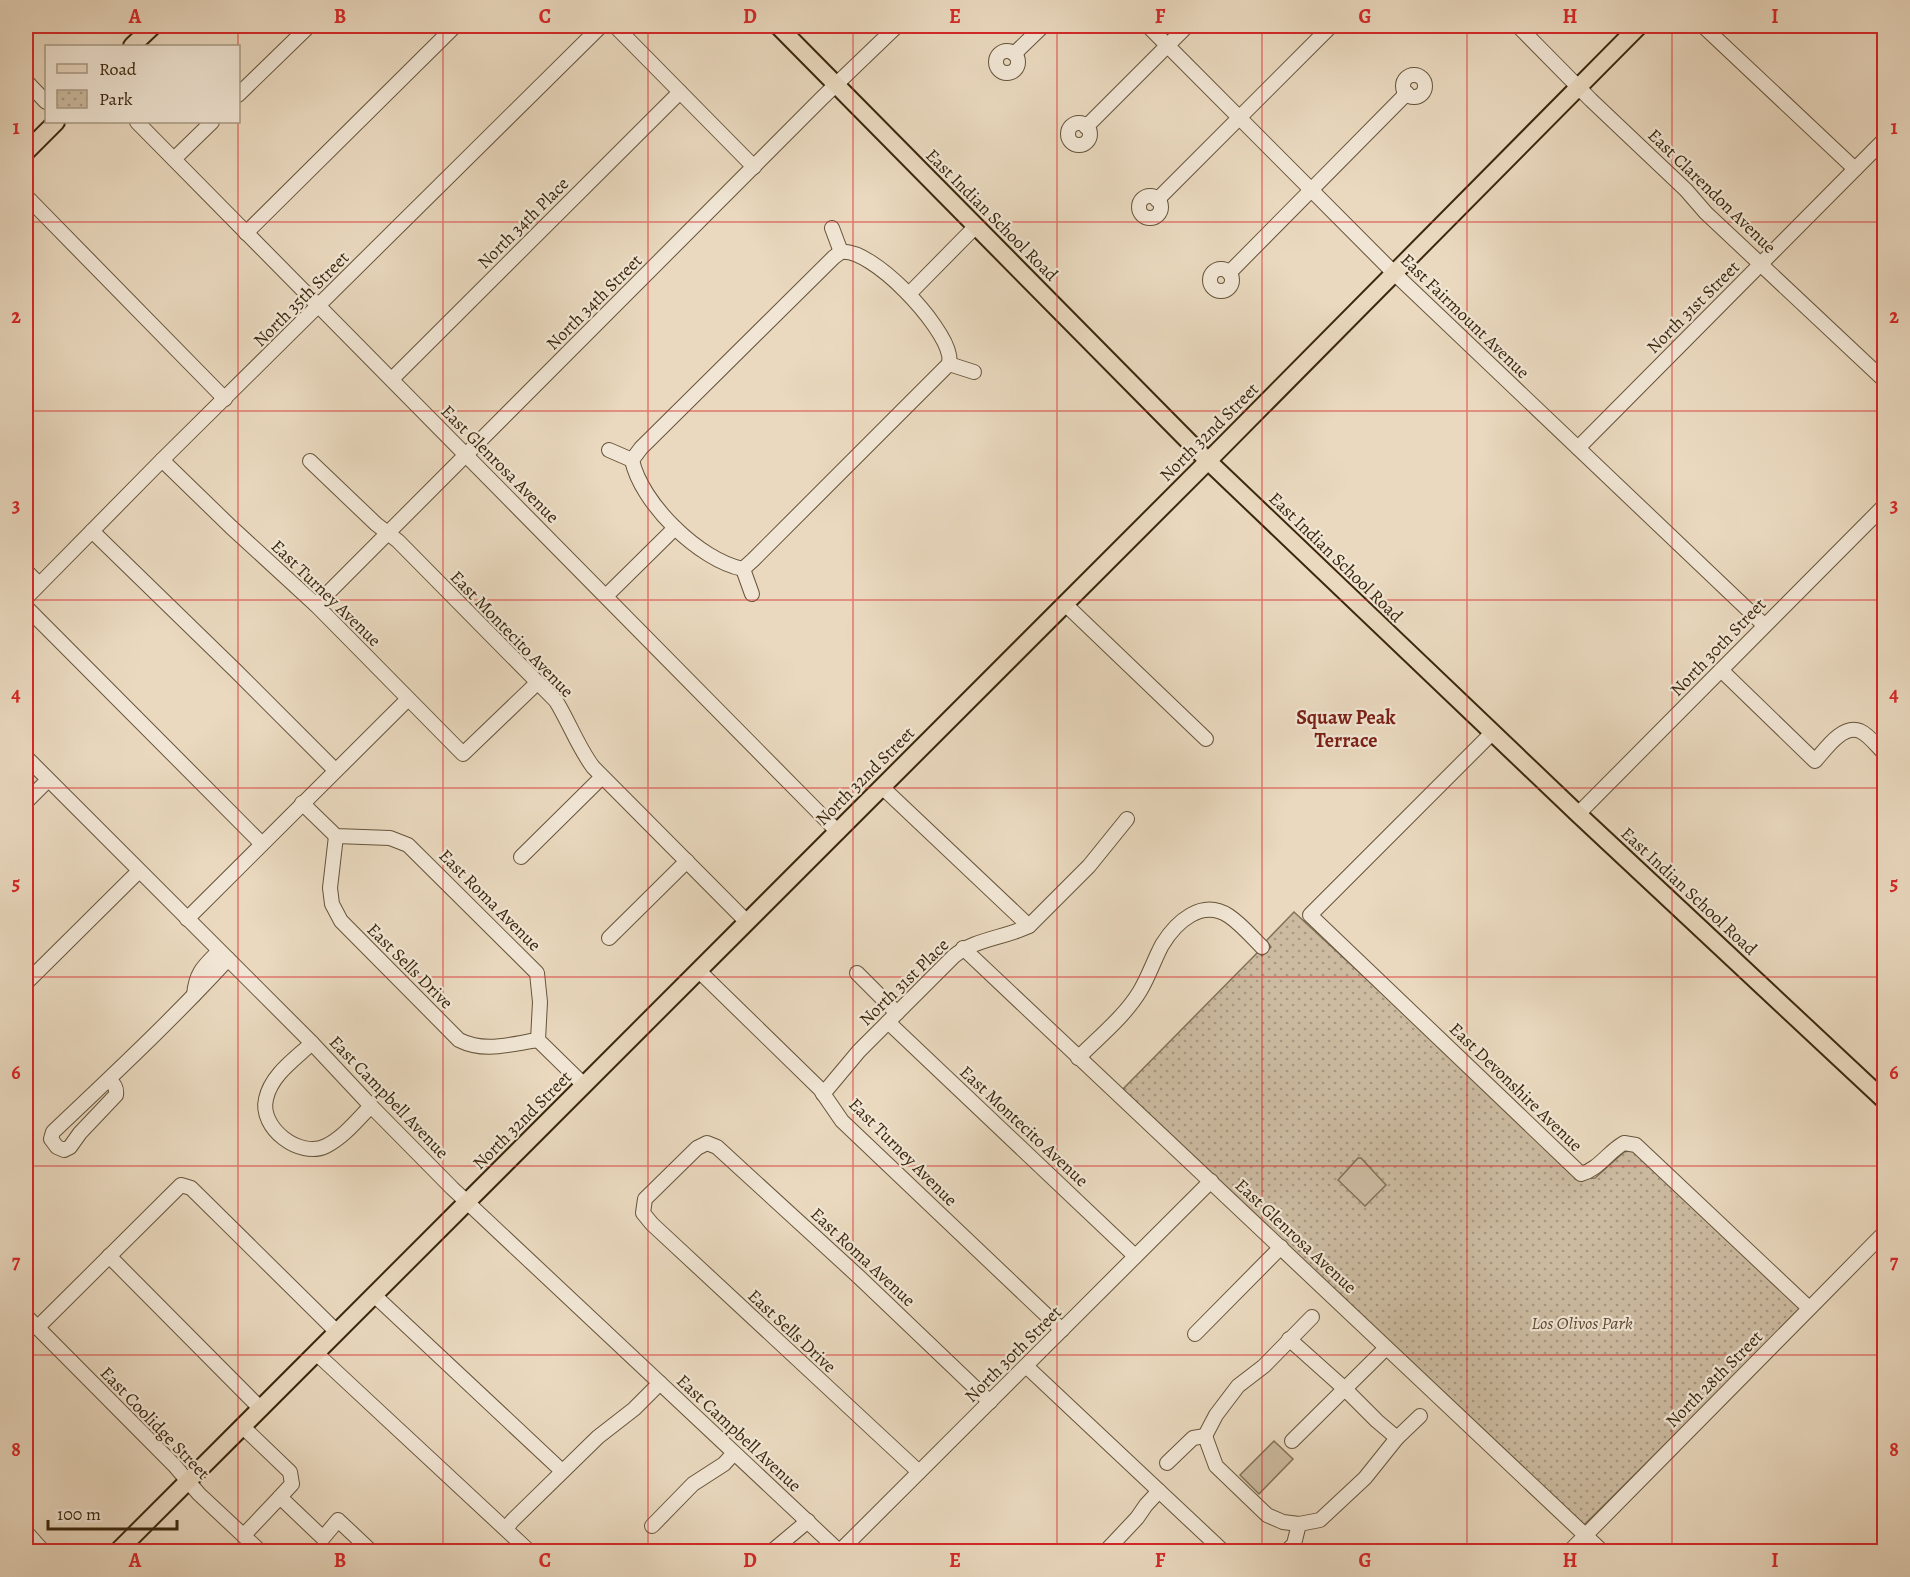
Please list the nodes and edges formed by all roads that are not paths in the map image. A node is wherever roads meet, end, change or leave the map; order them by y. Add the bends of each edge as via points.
1 (309, 26) edge
2 (454, 26) edge
3 (601, 26) edge
4 (615, 26) edge
5 (778, 26) edge
6 (897, 26) edge
7 (1043, 26) edge
8 (1148, 26) edge
9 (1187, 26) edge
10 (1331, 26) edge
11 (1518, 26) edge
12 (1639, 26) edge
13 (1703, 26) edge
14 (1168, 45) junction
15 (1014, 54) dead end
16 (26, 81) edge
17 (837, 85) junction
18 (1578, 87) junction
19 (240, 93) edge
20 (680, 93) junction
21 (1407, 93) dead end
22 (45, 101) edge
23 (1239, 117) junction
24 (55, 123) edge
25 (137, 123) edge
26 (211, 123) edge
27 (1086, 126) dead end
28 (1884, 140) edge
29 (26, 152) edge
30 (174, 159) junction
31 (754, 167) junction
32 (1855, 170) junction
33 (1311, 190) junction
34 (26, 196) edge
35 (1157, 200) dead end
36 (976, 226) junction
37 (832, 228) dead end
38 (246, 233) junction
39 (841, 252) junction
40 (1762, 264) junction
41 (1229, 273) dead end
42 (1394, 273) junction
43 (909, 294) junction
44 (319, 306) junction
45 (949, 364) junction
46 (974, 372) dead end
47 (392, 379) junction
48 (1884, 380) edge
49 (225, 399) junction
50 (1578, 448) junction
51 (609, 450) dead end
52 (466, 455) junction
53 (632, 459) junction
54 (162, 460) junction
55 (310, 460) dead end
56 (1208, 461) junction
57 (1884, 506) edge
58 (675, 528) junction
59 (92, 531) junction
60 (389, 533) junction
61 (743, 569) junction
62 (26, 571) edge
63 (39, 584) junction
64 (752, 594) dead end
65 (606, 596) junction
66 (26, 598) edge
67 (1065, 604) junction
68 (316, 605) junction
69 (26, 607) edge
70 (1764, 625) junction
71 (1720, 670) junction
72 (537, 683) junction
73 (408, 699) junction
74 (1493, 732) junction
75 (1206, 738) dead end
76 (1884, 753) edge
77 (26, 757) edge
78 (335, 770) junction
79 (602, 777) junction
80 (48, 780) junction
81 (882, 787) junction
82 (26, 802) edge
83 (302, 803) junction
84 (1578, 814) junction
85 (1127, 819) dead end
86 (838, 832) junction
87 (336, 836) junction
88 (262, 844) junction
89 (521, 857) dead end
90 (687, 861) junction
91 (139, 871) junction
92 (187, 919) junction
93 (747, 922) junction
94 (1029, 926) junction
95 (609, 938) dead end
96 (1262, 947) dead end
97 (963, 948) junction
98 (223, 955) junction
99 (699, 971) junction
100 (857, 973) dead end
101 (26, 983) edge
102 (893, 1018) junction
103 (538, 1040) junction
104 (312, 1043) junction
105 (1078, 1058) junction
106 (109, 1079) junction
107 (584, 1085) junction
108 (823, 1094) junction
109 (1884, 1100) edge
110 (371, 1106) junction
111 (1211, 1181) junction
112 (467, 1202) junction
113 (643, 1213) joint
114 (1884, 1233) edge
115 (1281, 1247) junction
116 (109, 1256) junction
117 (1135, 1256) junction
118 (374, 1295) junction
119 (1809, 1308) junction
120 (26, 1316) edge
121 (1312, 1317) dead end
122 (37, 1328) junction
123 (1062, 1330) junction
124 (337, 1332) junction
125 (1195, 1334) dead end
126 (1289, 1339) junction
127 (1386, 1348) junction
128 (316, 1353) junction
129 (1026, 1366) junction
130 (660, 1383) junction
131 (1345, 1389) junction
132 (990, 1402) junction
133 (261, 1408) junction
134 (1420, 1416) dead end
135 (243, 1427) junction
136 (1206, 1436) junction
137 (1397, 1438) junction
138 (1292, 1441) dead end
139 (734, 1453) junction
140 (1167, 1463) dead end
141 (562, 1471) junction
142 (919, 1472) junction
143 (188, 1481) junction
144 (1159, 1491) junction
145 (280, 1497) junction
146 (808, 1521) junction
147 (1299, 1524) junction
148 (652, 1526) dead end
149 (506, 1529) junction
150 (26, 1532) edge
151 (244, 1535) junction
152 (1585, 1535) junction
153 (44, 1551) edge
154 (117, 1551) edge
155 (261, 1551) edge
156 (372, 1551) edge
157 (530, 1551) edge
158 (771, 1551) edge
159 (840, 1551) edge
160 (1105, 1551) edge
161 (1224, 1551) edge
162 (1286, 1551) edge
163 (1569, 1551) edge
164 (1603, 1551) edge

1 - 19 street
2 - 38 street
3 - 44 street, North 35th Street
4 - 20 street
5 - 17 main road, East Indian School Road
6 - 17 street, North 34th Street
7 - 15 street
8 - 14 street, East Fairmount Avenue
9 - 14 street
10 - 23 street
11 - 18 street, East Clarendon Avenue
12 - 18 main road, North 32nd Street
13 - 32 street
14 - 23 street, East Fairmount Avenue
14 - 27 street
16 - 22 street
17 - 31 street, North 34th Street
17 - 36 main road, East Indian School Road
18 - 40 street, East Clarendon Avenue
18 - 42 main road, North 32nd Street
20 - 31 street
20 - 47 street, North 34th Place
21 - 33 street
23 - 33 street, East Fairmount Avenue
23 - 35 street
24 - 29 main road
25 - 30 street, East Glenrosa Avenue
26 - 30 street
28 - 32 street, North 31st Street
30 - 38 street, East Glenrosa Avenue
31 - 52 street, North 34th Street
32 - 40 street, North 31st Street
33 - 41 street
33 - 42 street, East Fairmount Avenue
34 - 49 street
36 - 43 street
36 - 56 main road, East Indian School Road
37 - 39 street
38 - 44 street, East Glenrosa Avenue
39 - 43 street via 860,256 880,268
39 - 53 street
40 - 48 street, East Clarendon Avenue
40 - 50 street, North 31st Street
42 - 50 street, East Fairmount Avenue
42 - 56 main road, North 32nd Street
43 - 45 street via 944,340
44 - 47 street, East Glenrosa Avenue
44 - 49 street, North 35th Street
45 - 46 street
45 - 61 street
47 - 52 street, East Glenrosa Avenue
49 - 54 street, North 35th Street
50 - 70 street, East Fairmount Avenue
51 - 53 street
52 - 60 street, North 34th Street
52 - 65 street, East Glenrosa Avenue
53 - 58 street via 634,472 648,497
54 - 59 street, North 35th Street
54 - 68 street, East Turney Avenue
55 - 60 street, East Montecito Avenue
56 - 67 main road, North 32nd Street
56 - 74 main road, East Indian School Road
57 - 70 street, North 30th Street
58 - 61 street via 729,567
58 - 65 street
59 - 63 street, North 35th Street
59 - 78 street
60 - 68 street, North 34th Street
60 - 72 street, East Montecito Avenue
61 - 64 street
62 - 63 street
63 - 66 street, North 35th Street
65 - 86 street, East Glenrosa Avenue
67 - 75 street
67 - 81 main road, North 32nd Street
68 - 73 street, East Turney Avenue
69 - 88 street
70 - 71 street, North 30th Street
71 - 76 street via 1815,761 1842,733 1851,730 1860,731
71 - 84 street, North 30th Street
72 - 73 street, East Turney Avenue via 463,754
72 - 79 street, East Montecito Avenue via 556,701 586,758
73 - 78 street
74 - 84 main road, East Indian School Road
74 - 119 street, East Devonshire Avenue via 1310,915 1581,1174 1592,1171 1623,1143 1636,1145
77 - 80 street, East Campbell Avenue
78 - 83 street
79 - 89 street
79 - 90 street, East Montecito Avenue
80 - 82 street
80 - 91 street, East Campbell Avenue
81 - 86 main road, North 32nd Street
81 - 94 street
83 - 87 street
83 - 88 street
84 - 109 main road, East Indian School Road
85 - 94 street, North 31st Place via 1089,866
86 - 93 main road, North 32nd Street
87 - 103 street, East Roma Avenue via 390,838 408,844 502,937 537,973
87 - 103 street, East Sells Drive via 332,904 341,921 369,951 459,1040 471,1047
88 - 92 street
90 - 93 street, East Montecito Avenue
90 - 95 street
91 - 92 street, East Campbell Avenue
91 - 101 street
92 - 98 street, East Campbell Avenue
93 - 99 main road, North 32nd Street
94 - 97 street, North 31st Place
96 - 105 street via 1227,914 1208,909 1197,911 1163,945 1135,1000
97 - 102 street, North 31st Place
97 - 105 street, East Glenrosa Avenue
98 - 104 street, East Campbell Avenue
98 - 106 street via 201,979 194,995
99 - 107 main road, North 32nd Street
99 - 108 street, East Turney Avenue
100 - 102 street, East Montecito Avenue
102 - 108 street, North 31st Place
102 - 117 street, East Montecito Avenue
103 - 107 street
104 - 110 street, East Campbell Avenue
104 - 110 street via 272,1082 265,1101 268,1120 282,1138 306,1149 325,1147
105 - 111 street, East Glenrosa Avenue
106 - 106 street via 53,1132 51,1139 57,1147 70,1147 116,1095 115,1085
107 - 112 main road, North 32nd Street
108 - 123 street, East Turney Avenue via 842,1121
110 - 112 street, East Campbell Avenue
111 - 115 street, East Glenrosa Avenue
111 - 117 street, North 30th Street
112 - 118 main road, North 32nd Street
112 - 130 street, East Campbell Avenue
113 - 132 street, East Roma Avenue via 645,1199 697,1148 706,1143 717,1147
113 - 142 street, East Sells Drive
114 - 119 street, North 28th Street
115 - 125 street
115 - 127 street, East Glenrosa Avenue
116 - 122 street
116 - 124 street via 181,1185 191,1188
116 - 133 street
117 - 123 street, North 30th Street
118 - 124 main road, North 32nd Street
118 - 141 street
119 - 152 street, North 28th Street
120 - 122 street, East Coolidge Street
121 - 126 street
122 - 143 street, East Coolidge Street
123 - 129 street, North 30th Street
124 - 128 main road, North 32nd Street
126 - 131 street
126 - 136 street via 1238,1386
127 - 131 street
127 - 152 street, East Glenrosa Avenue
128 - 133 main road, North 32nd Street
128 - 149 street
129 - 132 street, North 30th Street
129 - 144 street
130 - 139 street, East Campbell Avenue
130 - 141 street
131 - 137 street
131 - 138 street
132 - 142 street, North 30th Street
133 - 135 main road, North 32nd Street
134 - 137 street
135 - 143 main road, North 32nd Street
135 - 145 street via 290,1472 292,1484
136 - 140 street via 1193,1438
136 - 147 street via 1216,1466 1267,1515
137 - 147 street via 1365,1478 1320,1520
139 - 146 street, East Campbell Avenue
139 - 148 street via 693,1484
141 - 149 street
142 - 159 street, North 30th Street
143 - 151 street, East Coolidge Street
143 - 154 main road, North 32nd Street
144 - 160 street
144 - 161 street
145 - 151 street
145 - 156 street via 323,1538 338,1520
146 - 158 street
146 - 159 street, East Campbell Avenue
147 - 162 street via 1294,1544
149 - 157 street
150 - 153 street
151 - 155 street, East Coolidge Street
152 - 163 street, North 28th Street
152 - 164 street, East Glenrosa Avenue

